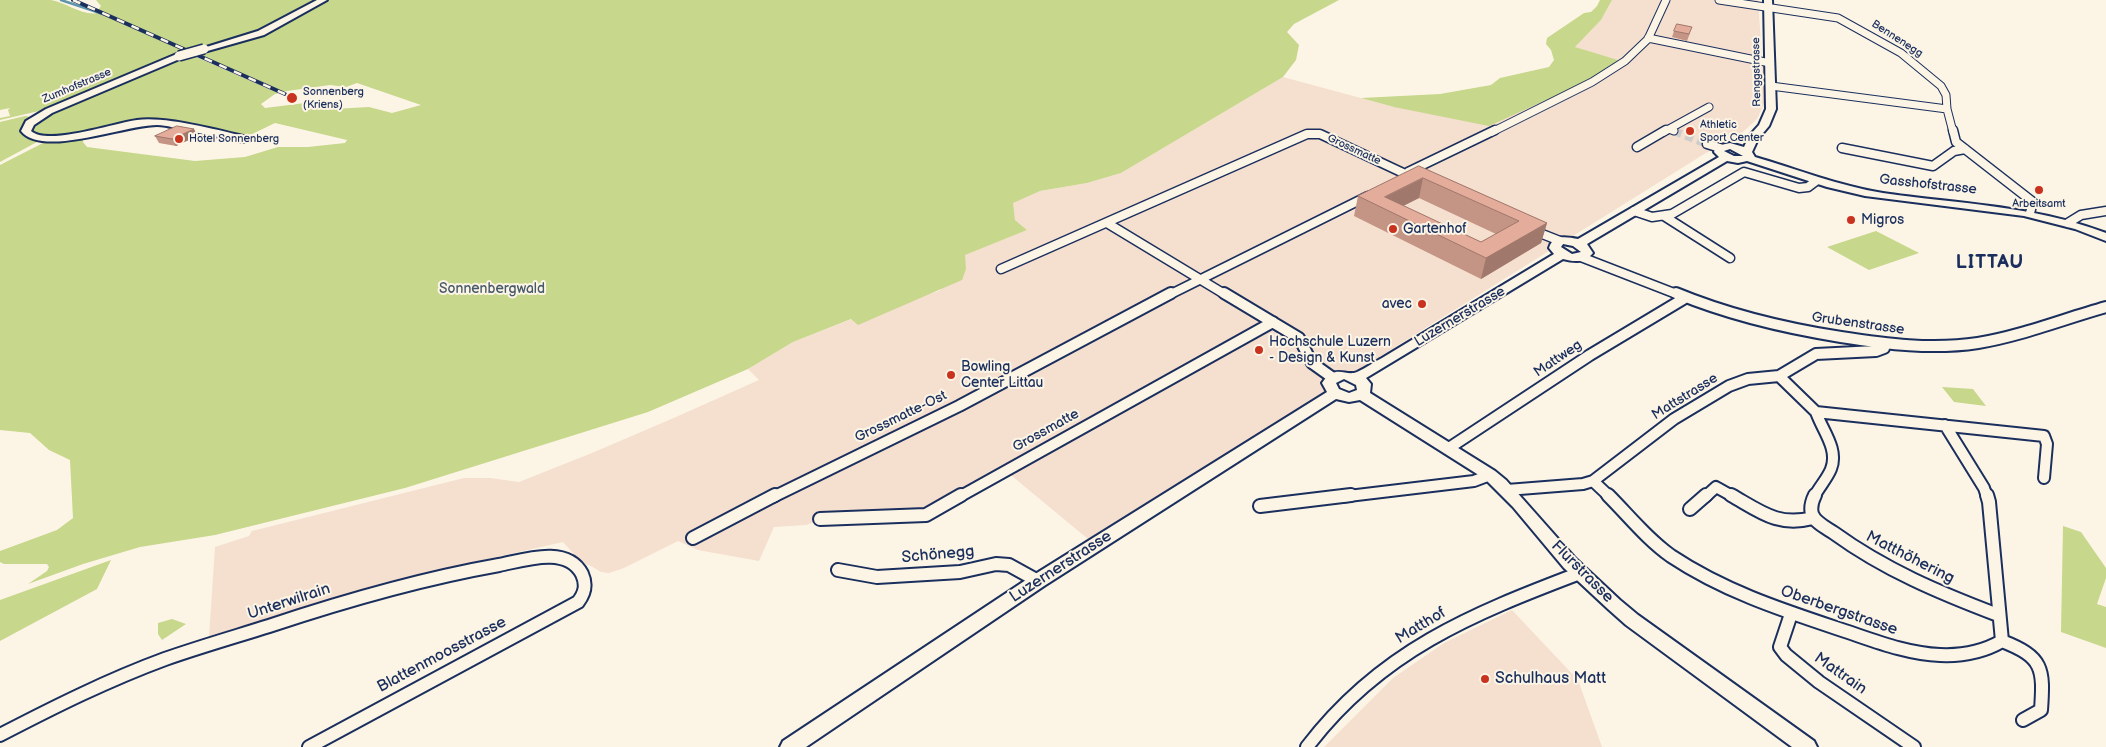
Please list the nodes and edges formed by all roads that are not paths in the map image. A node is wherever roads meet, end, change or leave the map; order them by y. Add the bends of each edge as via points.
1 (323, 0) edge
2 (1666, 0) edge
3 (1719, 0) edge
4 (1768, 4) edge
5 (1648, 38) junction
6 (1770, 63) junction
7 (1771, 86) junction
8 (1709, 107) dead end
9 (1947, 109) junction
10 (1753, 138) junction
11 (243, 139) dead end
12 (1708, 144) tunnel mouth
13 (1637, 147) dead end
14 (1842, 148) dead end
15 (1965, 149) junction
16 (1724, 150) junction
17 (1748, 155) junction
18 (1407, 174) junction
19 (1397, 181) edge
20 (1816, 181) junction
21 (1426, 183) edge
22 (1379, 190) edge
23 (1634, 211) junction
24 (2106, 211) edge
25 (2030, 213) junction
26 (1664, 216) junction
27 (1107, 223) junction
28 (2068, 223) junction
29 (2106, 237) edge
30 (1559, 247) joint
31 (1583, 251) junction
32 (1730, 258) dead end
33 (1001, 269) dead end
34 (1200, 278) junction
35 (1685, 298) junction
36 (2106, 298) edge
37 (2106, 306) edge
38 (1274, 322) junction
39 (1884, 344) junction
40 (1779, 376) junction
41 (1333, 378) junction
42 (1356, 378) junction
43 (1336, 393) junction
44 (1361, 394) junction
45 (1816, 412) junction
46 (1945, 425) junction
47 (1449, 448) junction
48 (1490, 475) junction
49 (2044, 478) dead end
50 (1593, 481) junction
51 (1507, 490) junction
52 (1260, 506) dead end
53 (1690, 509) dead end
54 (1813, 518) junction
55 (820, 520) dead end
56 (692, 538) dead end
57 (838, 570) dead end
58 (1580, 573) junction
59 (1038, 581) junction
60 (586, 589) joint
61 (1791, 614) junction
62 (1998, 615) junction
63 (2002, 641) junction
64 (2023, 720) dead end
65 (0, 735) edge
66 (309, 747) edge
67 (790, 747) edge
68 (1307, 747) edge
69 (1807, 747) edge
70 (1914, 747) edge

1 - 11 main road, Zumhofstrasse, bridge via 260,33 179,56 48,111 30,123 26,131 30,136 41,139 62,139 137,123 159,122
2 - 5 street
3 - 4 street, Bennenegg
4 - 6 main road, Renggstrasse
4 - 9 street, Bennenegg via 1838,18 1901,52 1935,79 1945,92
5 - 6 street
5 - 18 street via 1617,66
6 - 7 main road, Renggstrasse
7 - 9 street
7 - 10 main road, Renggstrasse via 1769,116
8 - 13 street
9 - 15 street, Bennenegg via 1956,142
10 - 16 main road
10 - 17 main road, Renggstrasse
12 - 16 street
14 - 15 street via 1933,166 1952,151
15 - 25 street, Bennenegg via 2033,202
16 - 17 main road via 1737,159
16 - 23 main road
17 - 20 street, Gasshofstrasse
18 - 19 street
18 - 21 street, Grossmatte
18 - 27 street, Grossmatte via 1320,134 1307,134
20 - 25 main road, Gasshofstrasse via 1883,196
20 - 26 street via 1808,187 1799,188 1744,172
22 - 34 street
23 - 26 street
23 - 31 main road
24 - 28 street via 2074,217
25 - 28 main road, Gasshofstrasse
26 - 32 street
27 - 33 street, Grossmatte
27 - 34 street
28 - 29 main road, Gasshofstrasse
30 - 31 street
30 - 42 main road, Luzernerstrasse via 1387,361
31 - 35 street, Grubenstrasse
34 - 38 street
34 - 56 street, Grossmatte-Ost via 959,406
35 - 39 street, Grubenstrasse via 1777,326
35 - 47 street, Mattweg via 1590,355
36 - 37 street
37 - 39 street, Grubenstrasse via 1961,345
38 - 41 street via 1304,342 1310,360
38 - 55 street, Grossmatte via 926,515
39 - 40 street, Mattstrasse via 1884,348 1876,351 1816,354
40 - 45 street
40 - 50 street, Mattstrasse via 1748,379 1729,386 1674,419
41 - 42 main road via 1346,375
41 - 43 main road via 1329,387
42 - 44 main road via 1364,384
43 - 44 main road via 1352,397
43 - 59 main road, Luzernerstrasse
44 - 47 main road, Flurstrasse
45 - 46 street
45 - 54 street via 1833,454 1833,465 1813,500 1810,509
46 - 49 street via 2044,436 2047,444
46 - 62 street via 1984,488 1989,502
47 - 48 main road, Flurstrasse
48 - 51 main road, Flurstrasse
48 - 52 street via 1474,480
50 - 51 street, Mattstrasse
50 - 61 street, Oberbergstrasse via 1649,538 1689,568
51 - 58 main road, Flurstrasse
53 - 54 street via 1716,487 1774,517 1800,522
54 - 62 street, Matthöhering via 1894,572
57 - 59 street, Schönegg via 877,577 960,572 996,564 1009,565
58 - 68 street, Matthof via 1489,609 1423,644 1391,665 1337,712
58 - 69 main road, Flurstrasse via 1632,620
59 - 67 main road, Luzernerstrasse
60 - 65 street, Unterwilrain via 584,578 568,561 550,557 390,588 166,659
60 - 66 street, Blattenmoosstrasse via 583,597 570,606
61 - 63 street, Oberbergstrasse via 1883,644 1934,655 1974,653
61 - 70 street, Mattrain via 1781,652
62 - 63 street
63 - 64 street via 2031,655 2037,664 2042,692 2041,710

